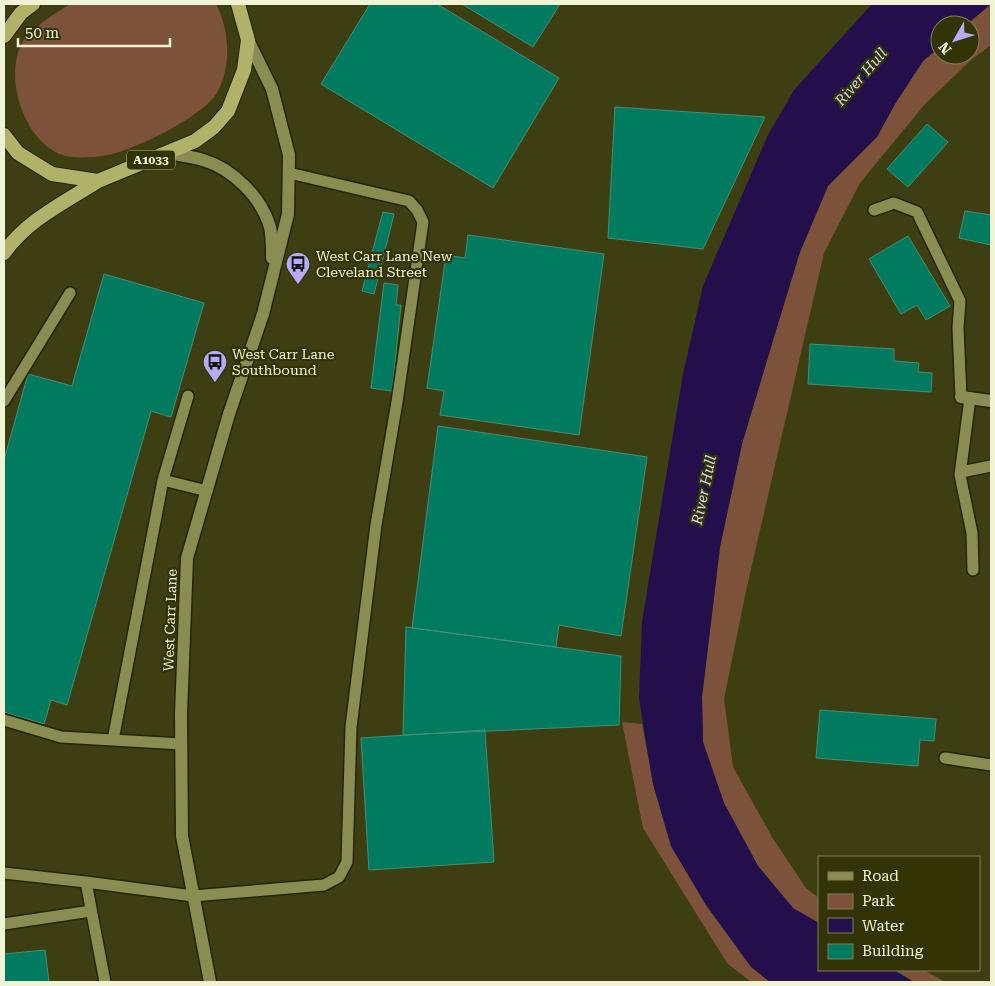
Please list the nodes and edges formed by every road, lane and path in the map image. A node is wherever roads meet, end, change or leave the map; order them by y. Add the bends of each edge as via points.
1 (33, 4) edge
2 (238, 4) edge
3 (4, 36) edge
4 (248, 40) junction
5 (4, 135) edge
6 (168, 154) junction
7 (289, 173) junction
8 (98, 180) junction
9 (874, 210) dead end
10 (4, 253) edge
11 (273, 268) junction
12 (70, 293) dead end
13 (188, 396) dead end
14 (966, 398) junction
15 (4, 401) edge
16 (991, 401) edge
17 (991, 466) edge
18 (961, 472) junction
19 (163, 480) junction
20 (207, 491) junction
21 (973, 570) dead end
22 (4, 720) edge
23 (114, 740) junction
24 (182, 744) junction
25 (945, 758) dead end
26 (991, 765) edge
27 (4, 873) edge
28 (86, 882) junction
29 (193, 896) junction
30 (91, 911) junction
31 (4, 924) edge
32 (105, 982) edge
33 (210, 982) edge

1 - 3 highway via 21,13
2 - 4 highway, A1033
4 - 6 highway, A1033 via 244,70 228,111 195,141
4 - 7 street, West Carr Lane via 272,89 289,155
5 - 8 highway, A1033 via 18,153 52,174
6 - 8 highway, A1033
6 - 11 street, West Carr Lane via 204,160 245,185 270,228
7 - 11 street, West Carr Lane via 288,214
7 - 29 lane via 409,201 423,222 376,525 354,698 347,862 339,877 324,885
8 - 10 highway, A1033 via 35,221
9 - 14 lane via 894,203 917,212 960,301 958,328
11 - 20 street, West Carr Lane via 263,314
12 - 15 lane
13 - 19 lane
14 - 16 street
14 - 18 lane
17 - 18 lane
18 - 21 lane via 972,533
19 - 20 lane
19 - 23 lane
20 - 24 street, West Carr Lane via 187,558
22 - 23 lane via 61,737
23 - 24 lane
24 - 29 street, West Carr Lane via 182,836
25 - 26 lane
27 - 28 lane
28 - 29 lane
28 - 30 lane
29 - 33 street, West Carr Lane
30 - 31 lane
30 - 32 lane

